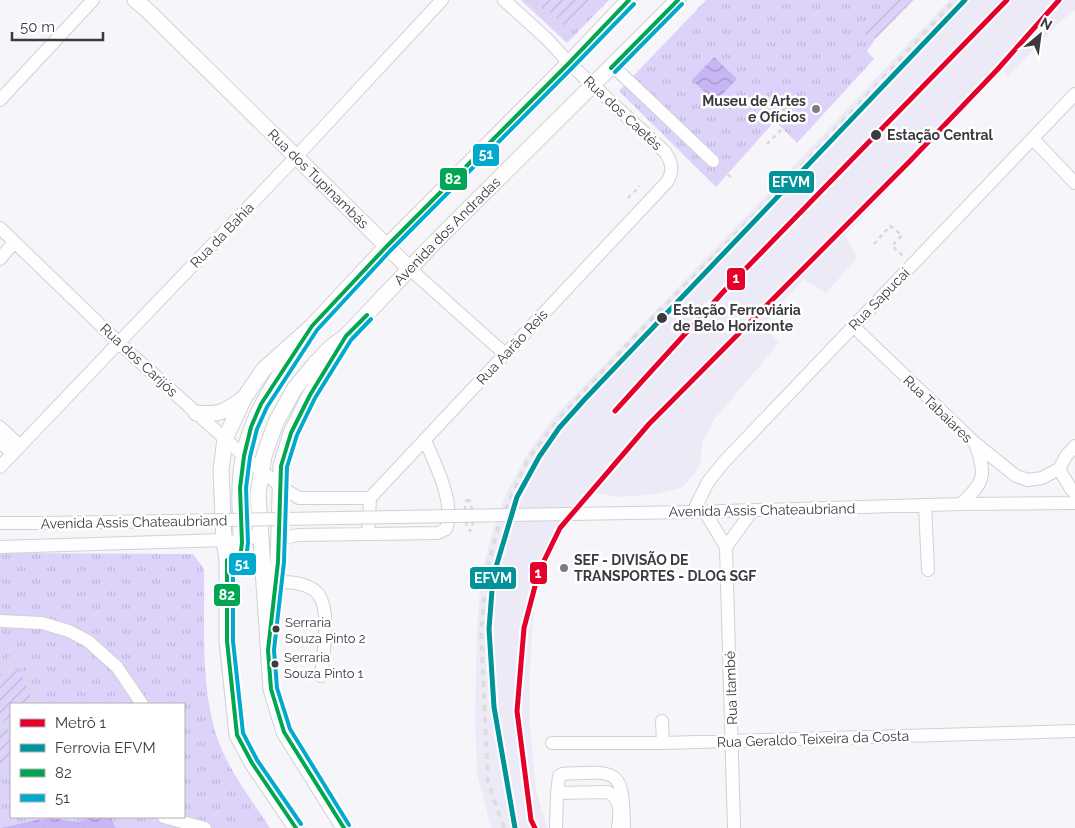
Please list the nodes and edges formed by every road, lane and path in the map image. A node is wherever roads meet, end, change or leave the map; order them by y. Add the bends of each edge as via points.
1 (93, 0) edge
2 (135, 0) edge
3 (442, 0) edge
4 (504, 0) edge
5 (529, 0) edge
6 (539, 0) edge
7 (596, 0) edge
8 (629, 0) edge
9 (678, 0) edge
10 (534, 5) junction
11 (569, 63) junction
12 (613, 66) junction
13 (594, 86) junction
14 (1075, 94) edge
15 (0, 100) edge
16 (782, 128) dead end
17 (1033, 140) junction
18 (767, 144) dead end
19 (296, 158) junction
20 (713, 161) joint
21 (672, 167) joint
22 (733, 179) dead end
23 (1075, 183) edge
24 (640, 186) dead end
25 (628, 198) dead end
26 (5, 237) edge
27 (874, 244) dead end
28 (386, 247) junction
29 (0, 259) edge
30 (912, 264) junction
31 (410, 269) junction
32 (312, 326) junction
33 (853, 326) junction
34 (346, 336) junction
35 (119, 343) junction
36 (505, 354) junction
37 (244, 398) junction
38 (196, 413) junction
39 (0, 428) edge
40 (225, 439) junction
41 (425, 440) junction
42 (0, 442) edge
43 (974, 443) junction
44 (1075, 446) edge
45 (17, 450) junction
46 (244, 456) junction
47 (0, 467) edge
48 (1059, 469) junction
49 (262, 471) junction
50 (281, 487) junction
51 (1075, 493) edge
52 (370, 498) junction
53 (1075, 503) edge
54 (961, 504) junction
55 (925, 505) junction
56 (752, 511) junction
57 (696, 512) junction
58 (0, 523) edge
59 (368, 534) junction
60 (278, 538) junction
61 (224, 540) junction
62 (261, 540) junction
63 (242, 543) junction
64 (0, 547) edge
65 (726, 547) junction
66 (233, 559) junction
67 (928, 570) dead end
68 (276, 582) junction
69 (0, 621) edge
70 (268, 650) junction
71 (0, 653) edge
72 (14, 660) junction
73 (0, 670) edge
74 (321, 676) dead end
75 (37, 703) edge
76 (141, 703) edge
77 (662, 721) dead end
78 (1075, 731) edge
79 (732, 741) junction
80 (552, 743) dead end
81 (662, 743) junction
82 (557, 793) junction
83 (168, 818) edge
84 (205, 828) edge
85 (296, 828) edge
86 (344, 828) edge
87 (556, 828) edge
88 (618, 828) edge
89 (624, 828) edge
90 (734, 828) edge

1 - 15 street
2 - 19 main road, Rua dos Tupinambás
3 - 19 street, Rua da Bahia
4 - 11 street, Rua dos Caetés
5 - 10 path
6 - 10 path
7 - 10 path via 565,35
8 - 11 main road
9 - 12 main road, Avenida dos Andradas
11 - 13 street, Rua dos Caetés
11 - 28 main road
12 - 13 main road, Avenida dos Andradas
12 - 20 street
13 - 21 street, Rua dos Caetés via 665,152
13 - 31 main road, Avenida dos Andradas
14 - 17 street, Rua Sapucaí
16 - 18 path
17 - 23 street
17 - 30 street, Rua Sapucaí
19 - 28 main road, Rua dos Tupinambás
19 - 35 street, Rua da Bahia
20 - 22 path
21 - 36 street, Rua Aarão Reis via 667,182
24 - 25 path
26 - 29 street
26 - 35 street, Rua dos Carijós
27 - 30 path via 890,226 902,235 892,246
28 - 31 main road, Rua dos Tupinambás
28 - 32 main road
30 - 33 street, Rua Sapucaí
31 - 34 main road, Avenida dos Andradas
31 - 36 street, Rua dos Tupinambás
32 - 37 main road via 264,369
32 - 46 main road via 261,404
33 - 43 street, Rua Tabaiares
33 - 57 street, Rua Sapucaí via 722,463 708,482
34 - 49 main road, Avenida dos Andradas via 331,347 295,388 276,422
34 - 50 main road, Avenida dos Andradas via 291,433 281,466
35 - 38 street, Rua dos Carijós
35 - 45 street, Rua da Bahia
36 - 41 street, Rua Aarão Reis
37 - 38 main road via 226,411
37 - 40 main road
38 - 40 street, Rua dos Carijós
39 - 45 street
40 - 46 street, Rua dos Carijós
40 - 61 main road via 221,470
41 - 52 street, Rua Aarão Reis
41 - 59 street via 447,497 446,529
42 - 45 street
43 - 48 street via 1016,476 1028,480 1042,478
43 - 54 street, Rua Tabaiares via 981,461 982,476 975,492
44 - 48 street
45 - 47 street, Rua da Bahia
46 - 49 street, Rua dos Carijós
46 - 63 main road via 240,488
48 - 51 street
49 - 50 street, Rua dos Carijós
49 - 62 main road, Avenida dos Andradas via 258,494
50 - 52 street via 299,498
50 - 60 main road, Avenida dos Andradas
52 - 59 street
53 - 54 street, Avenida Assis Chateaubriand
54 - 55 street, Avenida Assis Chateaubriand
55 - 56 street, Avenida Assis Chateaubriand
55 - 67 street
56 - 57 street, Avenida Assis Chateaubriand
56 - 65 street
57 - 58 street, Avenida Assis Chateaubriand, bridge
57 - 65 street
59 - 60 street
60 - 62 main road
60 - 68 main road, Avenida dos Andradas
61 - 63 street, Avenida Assis Chateaubriand
61 - 64 street, Avenida Assis Chateaubriand
61 - 66 main road
62 - 63 street, Avenida Assis Chateaubriand
62 - 66 main road via 251,555
62 - 70 main road, Avenida dos Andradas
63 - 66 main road
65 - 79 street, Rua Itambé
66 - 85 main road via 227,641 236,735
68 - 70 main road, Avenida dos Andradas
68 - 74 street via 309,587 320,596 325,613
69 - 76 street via 42,623 88,641 117,667
70 - 86 main road, Avenida dos Andradas via 271,689 284,732
71 - 72 path
72 - 73 path
72 - 75 path via 32,682
77 - 81 street
78 - 79 street, Rua Geraldo Teixeira da Costa
79 - 81 street, Rua Geraldo Teixeira da Costa
79 - 90 street, Rua Itambé
80 - 81 street, Rua Geraldo Teixeira da Costa
82 - 87 street
82 - 88 street via 608,792 619,804
82 - 89 street via 557,780 562,774 607,773 619,782
83 - 84 street

